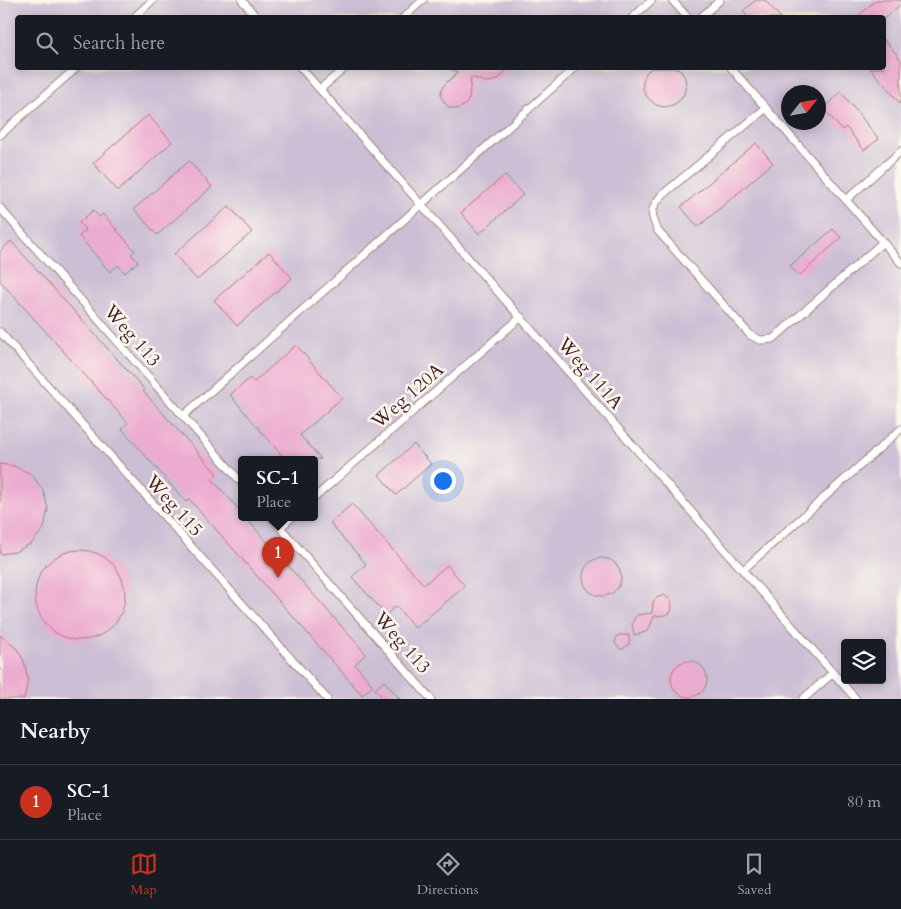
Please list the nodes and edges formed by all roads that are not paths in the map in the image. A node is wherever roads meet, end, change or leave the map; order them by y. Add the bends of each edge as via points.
1 (153, 0) edge
2 (242, 0) edge
3 (423, 0) edge
4 (652, 0) edge
5 (672, 0) edge
6 (720, 0) edge
7 (137, 15) edge
8 (254, 15) edge
9 (406, 15) edge
10 (635, 15) edge
11 (685, 15) edge
12 (703, 15) edge
13 (74, 70) edge
14 (303, 70) edge
15 (343, 70) edge
16 (574, 70) edge
17 (733, 70) edge
18 (320, 89) junction
19 (766, 108) junction
20 (0, 134) edge
21 (901, 151) edge
22 (846, 200) junction
23 (421, 204) junction
24 (0, 208) edge
25 (883, 242) junction
26 (901, 263) edge
27 (521, 317) junction
28 (0, 332) edge
29 (183, 416) junction
30 (901, 429) edge
31 (238, 478) edge
32 (318, 495) edge
33 (275, 521) edge
34 (287, 521) edge
35 (280, 527) junction
36 (743, 570) junction
37 (833, 673) junction
38 (327, 699) edge
39 (431, 699) edge
40 (803, 699) edge
41 (856, 699) edge

1 - 7 lane
2 - 8 lane
3 - 9 lane
4 - 10 lane
5 - 11 lane
6 - 12 lane
13 - 20 lane
14 - 18 lane, Weg 111A
15 - 18 lane
16 - 23 lane
17 - 19 lane
18 - 23 lane, Weg 111A
19 - 22 lane
19 - 25 lane via 661,196 653,206 652,218 658,231 750,335 760,340 773,339
21 - 22 lane
22 - 25 lane
23 - 27 lane, Weg 111A
23 - 29 lane
24 - 29 lane, Weg 113
25 - 26 lane
27 - 32 lane, Weg 120A
27 - 36 lane, Weg 111A
28 - 38 lane, Weg 115
29 - 31 lane, Weg 113
30 - 36 lane
33 - 35 lane, Weg 113
34 - 35 lane
35 - 39 lane, Weg 113
36 - 37 lane, Weg 111A
37 - 40 lane
37 - 41 lane, Weg 111A

